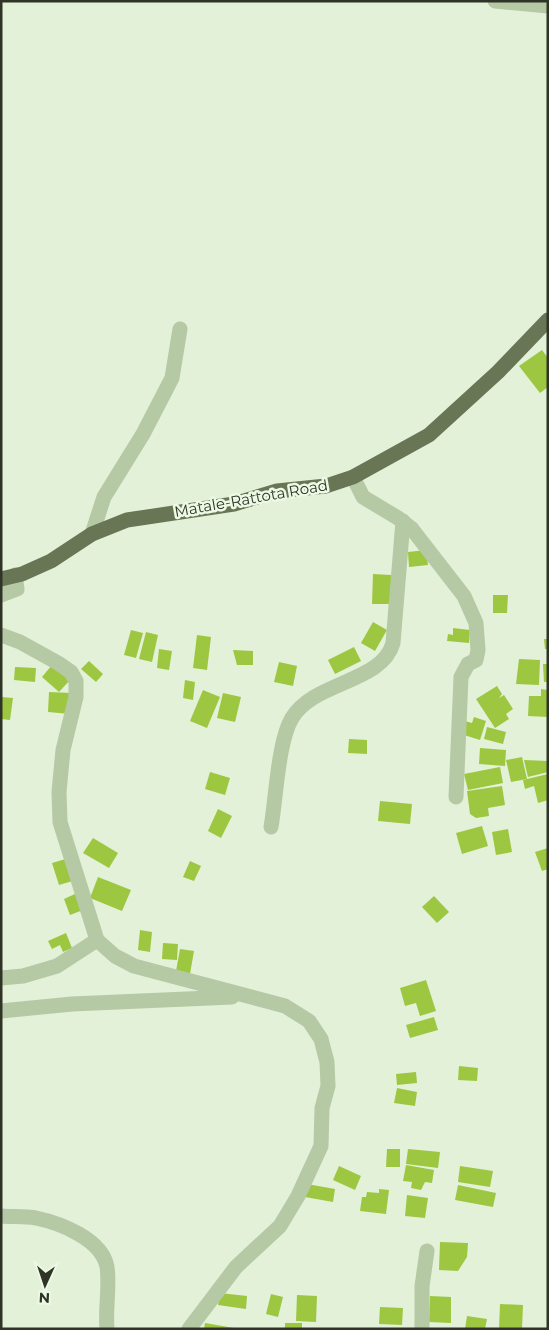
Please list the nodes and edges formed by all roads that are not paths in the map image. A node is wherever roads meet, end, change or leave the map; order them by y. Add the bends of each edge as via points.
1 (495, 1) edge
2 (548, 6) edge
3 (548, 320) edge
4 (180, 329) dead end
5 (353, 477) junction
6 (403, 521) junction
7 (92, 534) junction
8 (8, 577) edge
9 (1, 595) edge
10 (1, 636) edge
11 (456, 797) dead end
12 (271, 827) dead end
13 (97, 940) junction
14 (1, 978) edge
15 (242, 996) junction
16 (1, 1011) edge
17 (1, 1216) edge
18 (426, 1251) dead end
19 (107, 1329) edge
20 (189, 1329) edge
21 (422, 1329) edge

1 - 2 street
3 - 5 main road, Matale-Rattota Road via 498,372 429,435
4 - 7 street via 172,378 143,434 104,497
5 - 6 street via 363,497
5 - 7 main road, Matale-Rattota Road via 326,486 277,491 234,504 127,520
6 - 11 street via 464,596 476,623 476,660 468,664 461,677
6 - 12 street via 391,653 375,667 320,692 292,718 285,736
7 - 8 main road, Matale-Rattota Road via 51,561
8 - 9 street via 17,589
10 - 13 street via 20,642 58,663 72,672 76,682 76,698 63,750 60,822
13 - 14 street via 57,966 23,976
13 - 15 street via 115,956 134,966
15 - 16 street via 72,1004
15 - 20 street via 285,1006 309,1021 321,1039 327,1062 328,1086 322,1108 321,1146 280,1226 236,1268
17 - 19 street via 36,1218 68,1228 89,1240 106,1264
18 - 21 street

